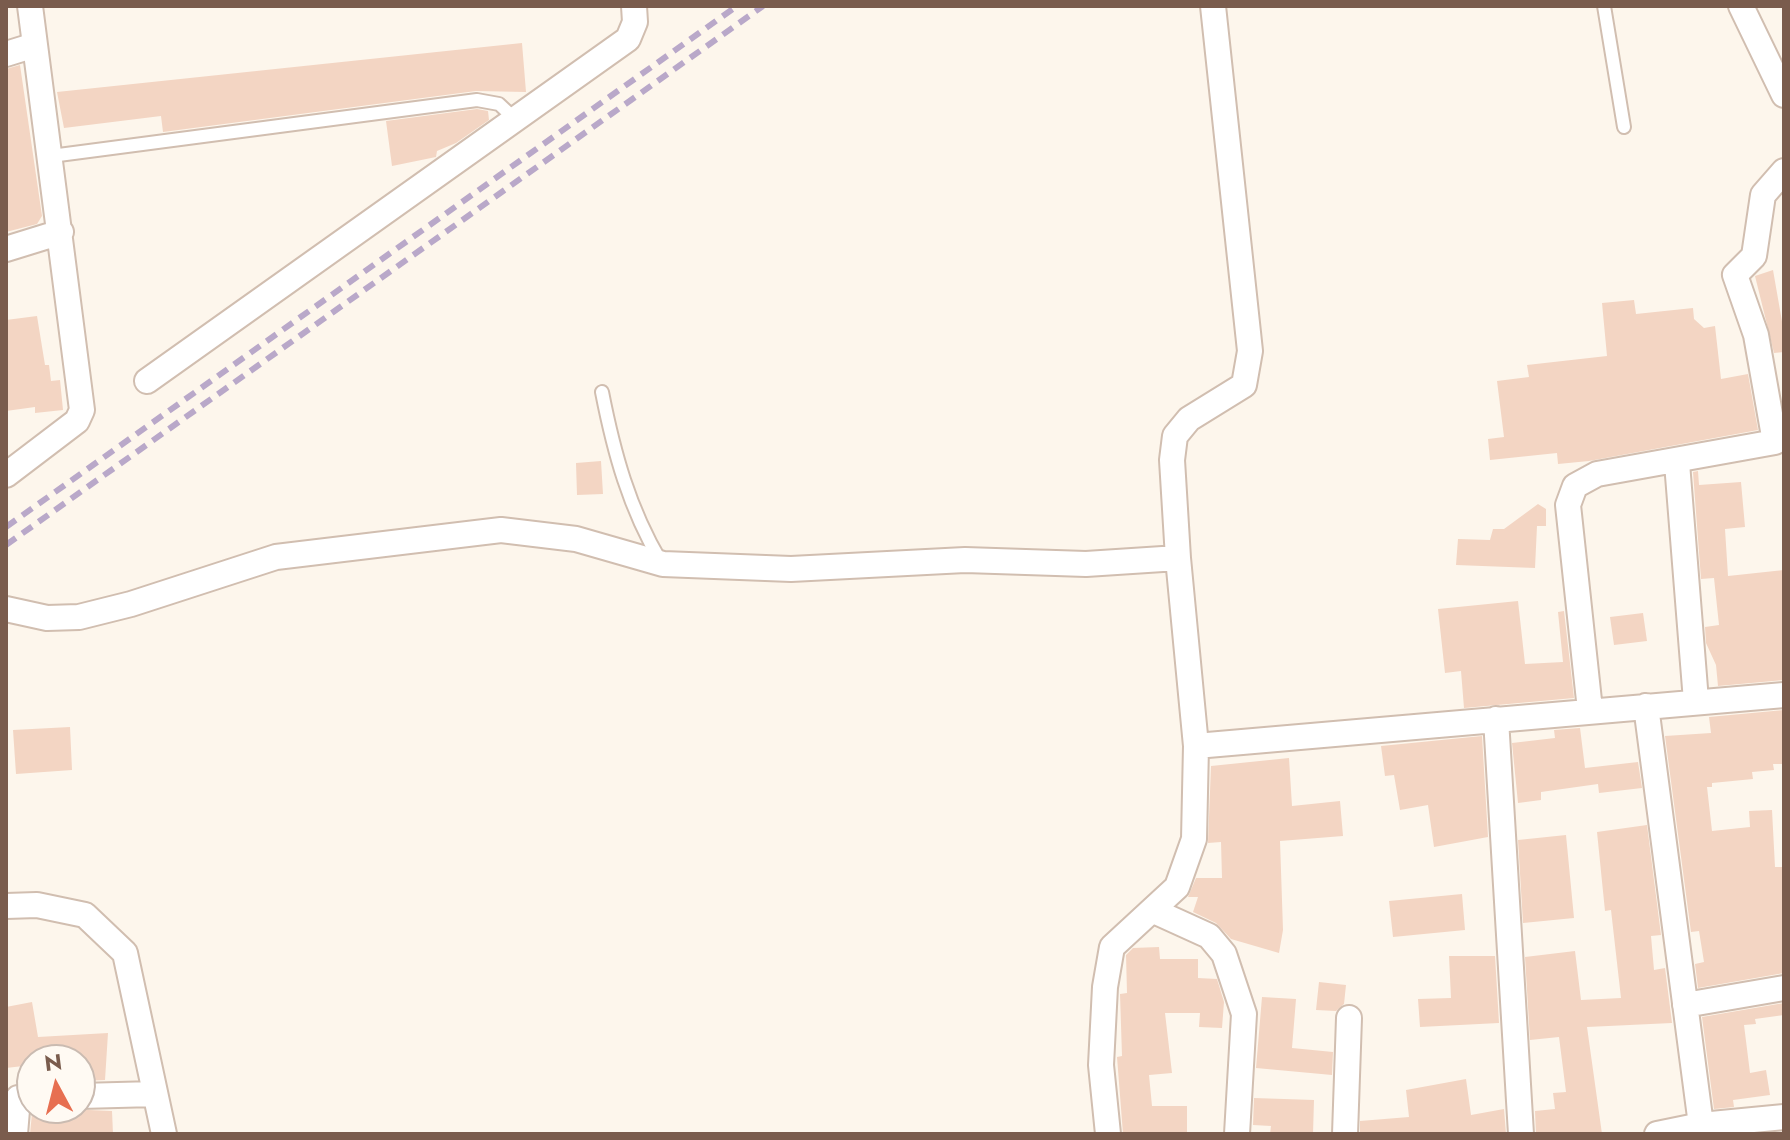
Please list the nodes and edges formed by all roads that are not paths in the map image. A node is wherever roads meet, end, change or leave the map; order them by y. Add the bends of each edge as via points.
1 (30, 6) edge
2 (634, 6) edge
3 (1213, 6) edge
4 (1604, 6) edge
5 (1741, 6) edge
6 (35, 45) junction
7 (6, 54) edge
8 (1784, 95) edge
9 (516, 120) junction
10 (1624, 127) dead end
11 (51, 156) junction
12 (1784, 171) edge
13 (61, 232) junction
14 (6, 249) edge
15 (147, 381) dead end
16 (602, 392) dead end
17 (1677, 463) junction
18 (6, 475) edge
19 (1178, 558) junction
20 (663, 564) junction
21 (6, 609) edge
22 (1784, 695) edge
23 (1696, 701) junction
24 (1646, 706) junction
25 (1590, 710) junction
26 (1496, 719) junction
27 (1196, 746) junction
28 (6, 906) edge
29 (1154, 911) junction
30 (1784, 988) edge
31 (1685, 1005) junction
32 (1349, 1018) dead end
33 (155, 1094) junction
34 (96, 1096) edge
35 (1784, 1117) edge
36 (1701, 1125) junction
37 (164, 1134) edge
38 (1108, 1134) edge
39 (1237, 1134) edge
40 (1345, 1134) edge
41 (1521, 1134) edge
42 (1657, 1134) edge

1 - 6 street
2 - 9 street via 628,39
3 - 19 street via 1250,351 1244,385 1189,419 1175,436
4 - 10 lane
5 - 8 street
6 - 7 street
6 - 11 street
9 - 11 lane via 499,104 477,100
9 - 15 street
11 - 13 street
12 - 17 street via 1763,195 1754,256 1735,275 1756,335 1775,442
13 - 14 street
13 - 18 street via 82,410 77,421
16 - 20 lane via 623,482 639,525
17 - 23 street
17 - 25 street via 1597,474 1575,486 1568,505
19 - 20 street via 1086,564 965,560 791,569
19 - 27 street
20 - 21 street via 576,539 501,530 276,557 79,617 47,618
22 - 23 street
23 - 24 street
24 - 25 street
24 - 31 street
25 - 26 street
26 - 27 street
26 - 41 street
27 - 29 street via 1194,839 1177,887
28 - 33 street via 37,905 85,915 125,953
29 - 38 street via 1112,947 1101,1065
29 - 39 street via 1209,936 1224,954 1244,1014
30 - 31 street
31 - 36 street
32 - 40 street
33 - 34 street
33 - 37 street
35 - 36 street
36 - 42 street

